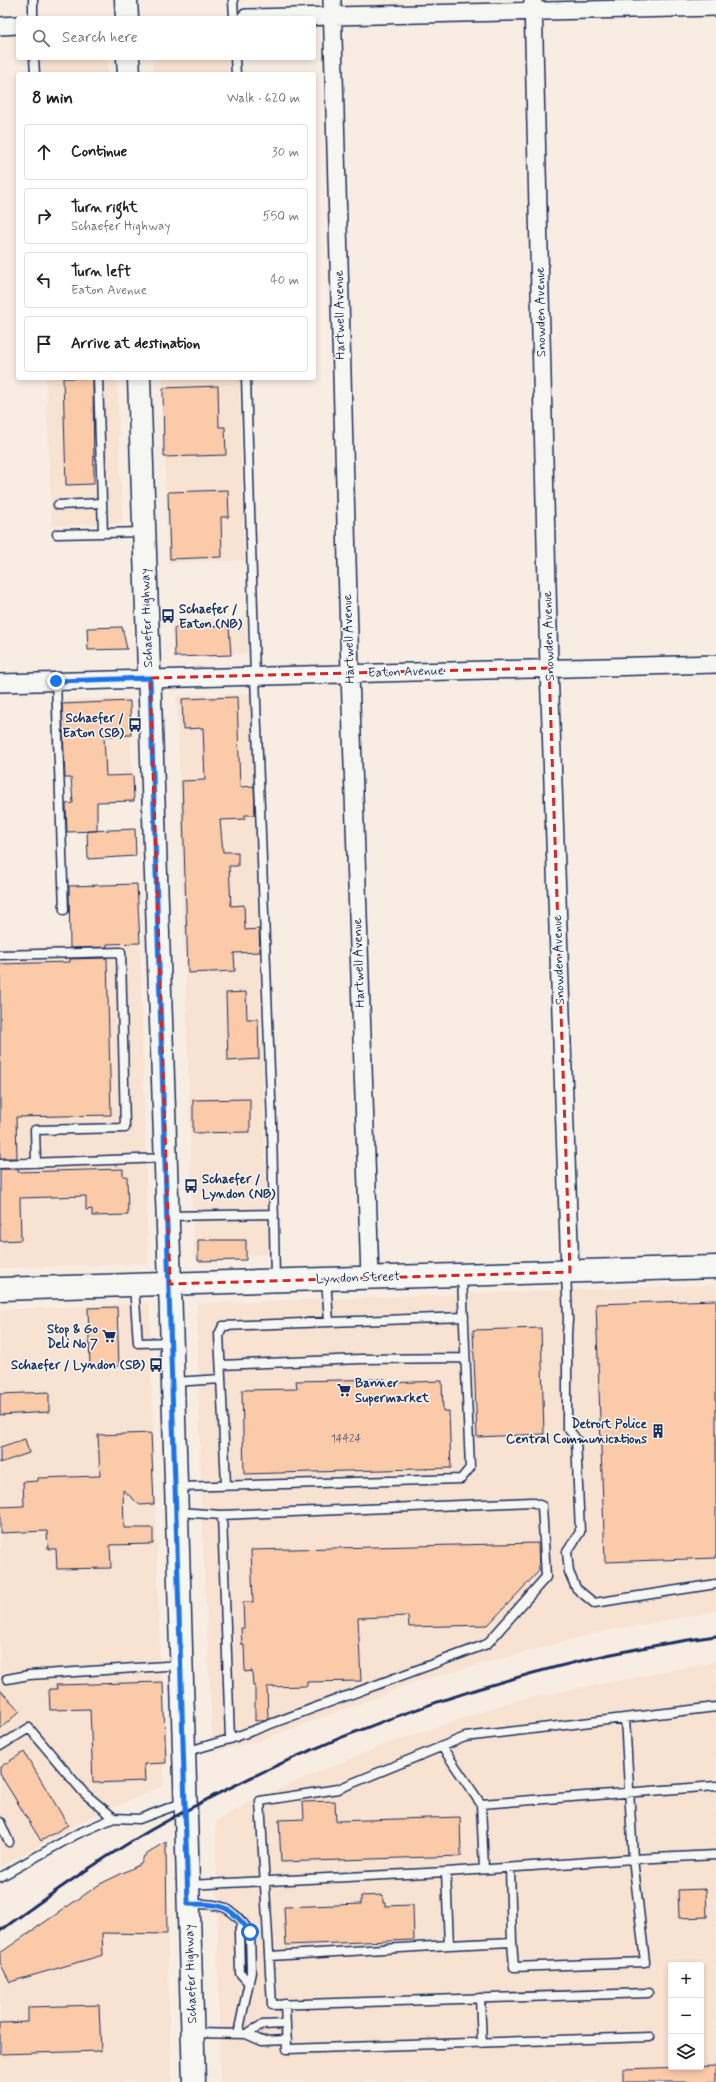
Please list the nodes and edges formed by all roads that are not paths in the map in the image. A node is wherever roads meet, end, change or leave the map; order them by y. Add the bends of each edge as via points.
1 (33, 0) edge
2 (126, 0) edge
3 (233, 0) edge
4 (533, 6) edge
5 (332, 8) edge
6 (716, 8) edge
7 (33, 16) edge
8 (127, 16) edge
9 (234, 16) edge
10 (263, 16) edge
11 (16, 25) edge
12 (0, 26) edge
13 (34, 60) edge
14 (128, 60) edge
15 (235, 60) edge
16 (35, 72) edge
17 (129, 72) edge
18 (236, 72) edge
19 (98, 380) edge
20 (139, 380) edge
21 (246, 380) edge
22 (102, 503) junction
23 (58, 505) dead end
24 (144, 532) junction
25 (103, 533) junction
26 (57, 534) dead end
27 (716, 664) edge
28 (549, 668) junction
29 (350, 673) junction
30 (255, 676) junction
31 (150, 678) junction
32 (56, 681) junction
33 (0, 683) edge
34 (64, 910) dead end
35 (0, 955) edge
36 (166, 1158) junction
37 (36, 1162) junction
38 (0, 1164) edge
39 (274, 1214) junction
40 (168, 1216) junction
41 (716, 1267) edge
42 (568, 1272) junction
43 (462, 1275) junction
44 (370, 1278) junction
45 (326, 1279) junction
46 (275, 1280) junction
47 (170, 1284) junction
48 (134, 1285) junction
49 (0, 1289) edge
50 (464, 1317) junction
51 (329, 1322) junction
52 (172, 1342) junction
53 (465, 1358) junction
54 (220, 1365) junction
55 (221, 1379) junction
56 (173, 1382) junction
57 (226, 1485) junction
58 (176, 1487) junction
59 (177, 1512) junction
60 (222, 1515) junction
61 (716, 1584) edge
62 (182, 1665) junction
63 (7, 1679) dead end
64 (716, 1707) edge
65 (625, 1718) junction
66 (230, 1739) junction
67 (0, 1746) edge
68 (442, 1747) junction
69 (184, 1752) junction
70 (716, 1786) edge
71 (630, 1793) junction
72 (186, 1801) junction
73 (481, 1804) junction
74 (114, 1818) junction
75 (0, 1822) edge
76 (9, 1842) dead end
77 (716, 1855) edge
78 (633, 1859) junction
79 (510, 1868) junction
80 (484, 1869) junction
81 (446, 1872) junction
82 (0, 1877) edge
83 (266, 1882) junction
84 (188, 1895) junction
85 (512, 1942) junction
86 (449, 1945) junction
87 (270, 1956) junction
88 (648, 1993) dead end
89 (480, 1998) junction
90 (286, 2004) junction
91 (286, 2024) junction
92 (192, 2034) junction
93 (242, 2034) junction
94 (650, 2038) dead end
95 (287, 2040) junction
96 (482, 2043) junction
97 (194, 2082) edge

1 - 7 lane
2 - 8 street
3 - 9 lane
4 - 5 street
4 - 6 street
4 - 28 street, Snowden Avenue
5 - 10 street
5 - 29 street, Hartwell Avenue
11 - 12 street
13 - 16 lane
14 - 17 street
15 - 18 lane
19 - 22 lane
20 - 24 street, Schaefer Highway
21 - 30 lane
22 - 23 lane
22 - 25 lane
24 - 25 lane
24 - 31 street, Schaefer Highway
25 - 26 lane
27 - 28 street, Eaton Avenue
28 - 29 street, Eaton Avenue
28 - 42 street, Snowden Avenue
29 - 30 street, Eaton Avenue
29 - 44 street, Hartwell Avenue
30 - 31 street, Eaton Avenue
30 - 39 lane
31 - 32 street, Eaton Avenue
31 - 36 street, Schaefer Highway
32 - 33 street, Eaton Avenue
32 - 34 lane
35 - 37 lane via 121,952 126,1128 35,1130
36 - 37 lane
36 - 40 street, Schaefer Highway
37 - 38 lane
39 - 40 lane
39 - 46 lane
40 - 47 street, Schaefer Highway
41 - 42 street, Lyndon Street
42 - 43 street, Lyndon Street
42 - 61 lane via 567,1427 576,1439 580,1532 567,1552 569,1572 576,1588 594,1603
43 - 44 street, Lyndon Street
43 - 50 lane
44 - 45 street, Lyndon Street
45 - 46 street, Lyndon Street
45 - 51 lane
46 - 47 street, Lyndon Street
47 - 48 street, Lyndon Street
47 - 52 street, Schaefer Highway
48 - 49 street, Lyndon Street
48 - 52 lane via 138,1343
50 - 51 lane
50 - 53 lane
51 - 54 lane via 223,1326 219,1334
52 - 56 street, Schaefer Highway
53 - 54 lane
53 - 57 lane via 470,1468 461,1479
54 - 55 lane
55 - 56 lane
55 - 57 lane
56 - 58 street, Schaefer Highway
57 - 58 lane
58 - 59 street, Schaefer Highway
59 - 60 lane
59 - 62 street, Schaefer Highway
60 - 66 lane
60 - 66 lane via 532,1502 542,1506 546,1577 487,1644
62 - 63 lane via 29,1675
62 - 69 street, Schaefer Highway
64 - 65 lane
65 - 68 lane via 464,1738
65 - 71 lane
66 - 69 lane
67 - 74 lane via 29,1728 84,1793
68 - 73 lane
68 - 83 lane via 338,1789 260,1801
69 - 72 street, Schaefer Highway
70 - 71 lane
71 - 73 lane
71 - 78 lane
72 - 74 lane via 139,1819
72 - 84 street, Schaefer Highway
73 - 80 lane
74 - 82 lane via 77,1834
75 - 76 lane
77 - 78 lane
78 - 79 lane
78 - 85 lane via 645,1962 514,1967
79 - 80 lane
79 - 85 lane
80 - 81 lane
81 - 83 lane
81 - 86 lane
83 - 84 lane
83 - 87 lane
84 - 92 street, Schaefer Highway
84 - 93 lane via 226,1907 242,1923 239,1932 240,1973 248,1982
85 - 86 lane
86 - 87 lane
87 - 90 lane via 272,2004
88 - 89 lane
89 - 90 lane
89 - 96 lane
90 - 91 lane
91 - 93 lane via 262,2025
91 - 95 lane
92 - 93 lane
92 - 97 street, Schaefer Highway
93 - 95 lane via 262,2041
94 - 96 lane
95 - 96 lane via 287,2049

